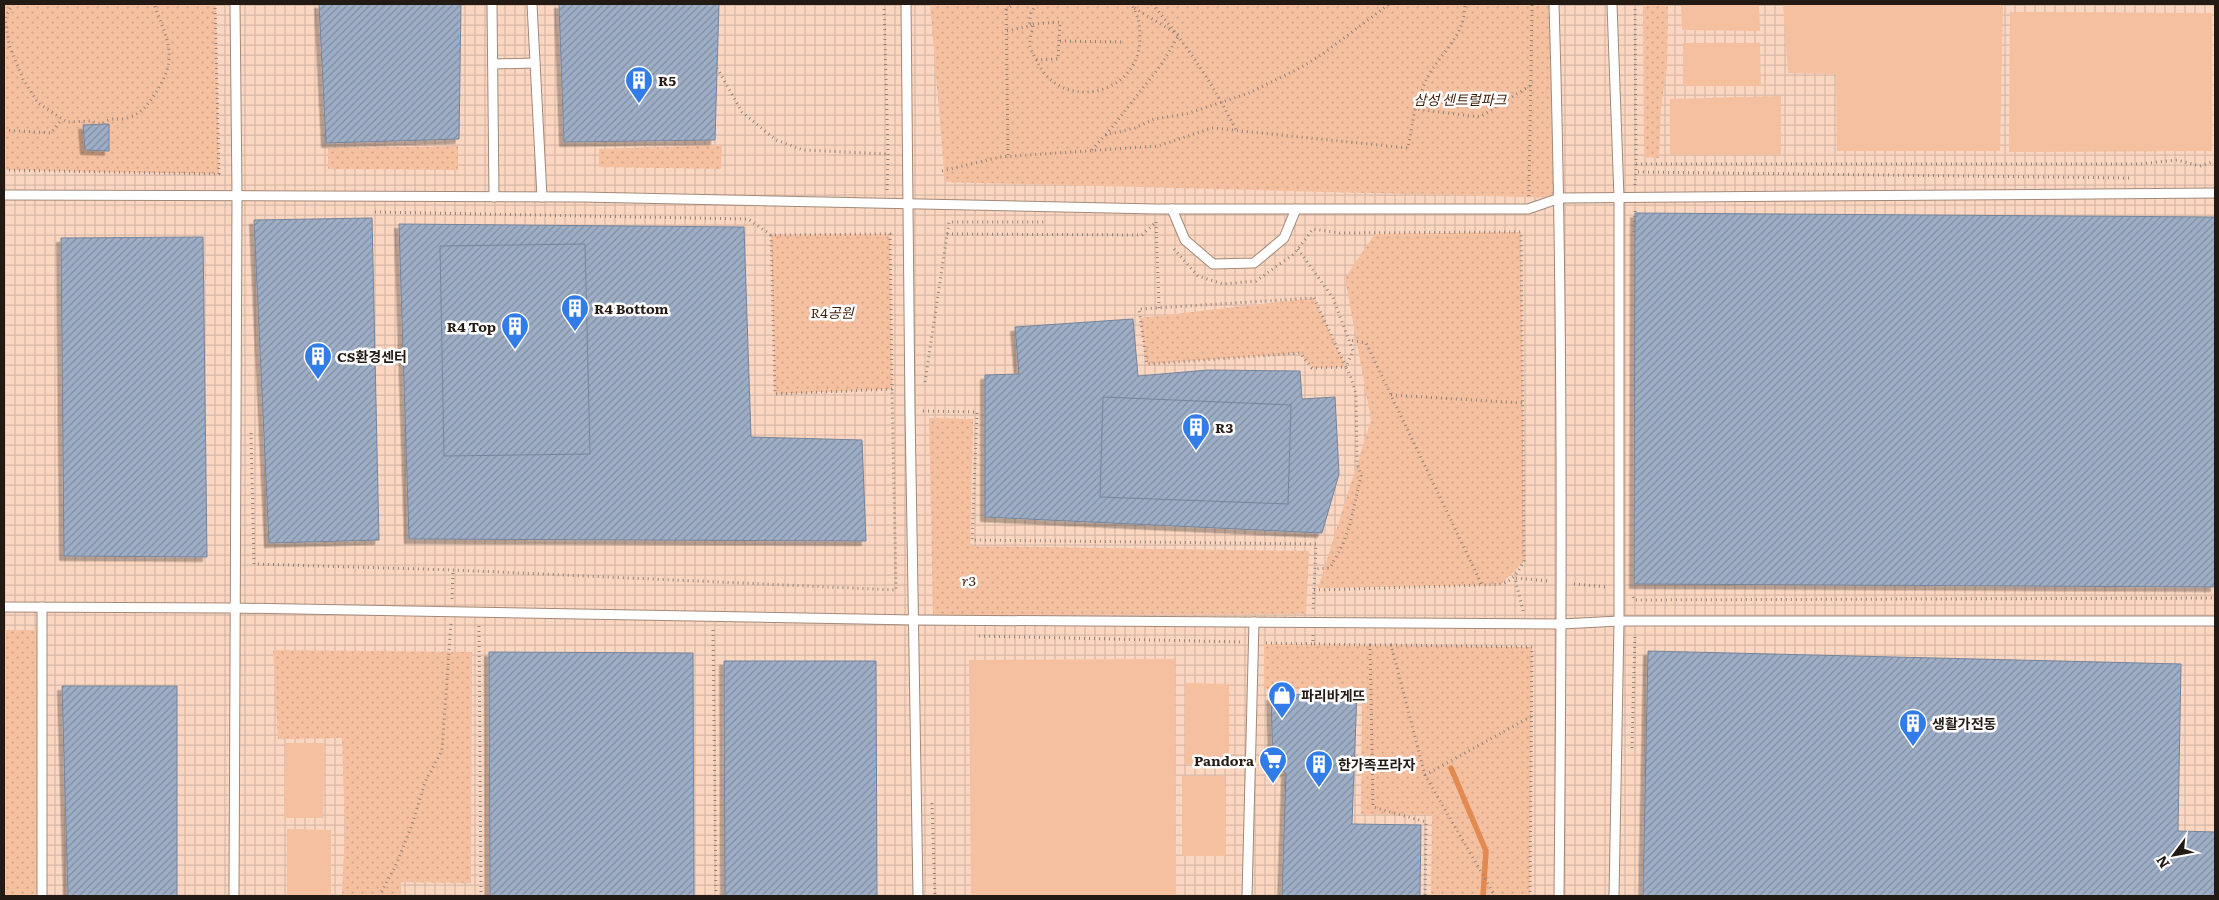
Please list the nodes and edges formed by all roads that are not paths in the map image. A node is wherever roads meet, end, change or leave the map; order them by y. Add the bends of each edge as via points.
1 (235, 4) edge
2 (492, 4) edge
3 (532, 4) edge
4 (906, 4) edge
5 (1554, 4) edge
6 (1612, 4) edge
7 (535, 63) junction
8 (493, 64) junction
9 (2215, 193) edge
10 (4, 195) edge
11 (237, 195) junction
12 (494, 197) junction
13 (542, 197) junction
14 (1560, 198) junction
15 (1619, 198) junction
16 (908, 203) junction
17 (1172, 209) junction
18 (1296, 209) junction
19 (4, 607) edge
20 (42, 607) junction
21 (234, 608) junction
22 (915, 620) junction
23 (1619, 621) junction
24 (2215, 621) edge
25 (1254, 622) junction
26 (1562, 624) junction
27 (42, 896) edge
28 (234, 896) edge
29 (918, 896) edge
30 (1247, 896) edge
31 (1559, 896) edge
32 (1614, 896) edge

1 - 11 lane
2 - 8 lane
3 - 7 lane
4 - 16 lane
5 - 14 lane
6 - 15 lane
7 - 8 lane
7 - 13 lane
8 - 12 lane
9 - 15 lane
10 - 11 lane
11 - 12 lane
11 - 21 lane
12 - 13 lane
13 - 16 lane
14 - 15 lane
14 - 18 lane via 1528,209
14 - 26 lane
15 - 23 lane
16 - 17 lane
16 - 22 lane
17 - 18 lane
17 - 18 lane via 1185,240 1213,264 1254,263 1284,238
19 - 20 lane
20 - 21 lane
20 - 27 lane
21 - 22 lane
21 - 28 lane
22 - 25 lane
22 - 29 lane
23 - 24 lane
23 - 26 lane
23 - 32 lane
25 - 26 lane
25 - 30 lane
26 - 31 lane

